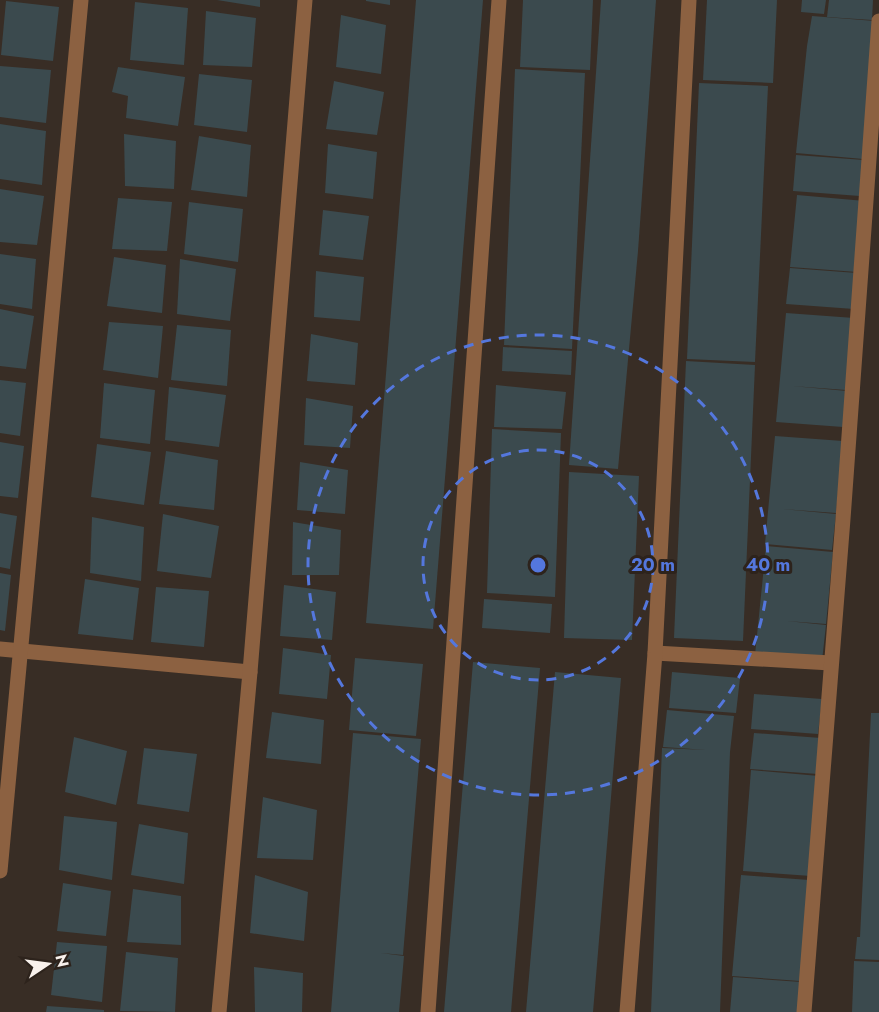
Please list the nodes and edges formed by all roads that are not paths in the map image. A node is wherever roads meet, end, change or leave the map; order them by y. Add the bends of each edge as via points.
1 (81, 0) edge
2 (305, 0) edge
3 (499, 0) edge
4 (689, 0) edge
5 (879, 21) edge
6 (0, 649) edge
7 (20, 650) junction
8 (655, 653) junction
9 (831, 663) junction
10 (250, 672) junction
11 (0, 871) edge
12 (219, 1012) edge
13 (428, 1012) edge
14 (627, 1012) edge
15 (804, 1012) edge

1 - 7 street
2 - 10 street
3 - 13 street
4 - 8 street
5 - 9 street
6 - 7 street
7 - 10 street
7 - 11 street
8 - 9 street
8 - 14 street
9 - 15 street
10 - 12 street

